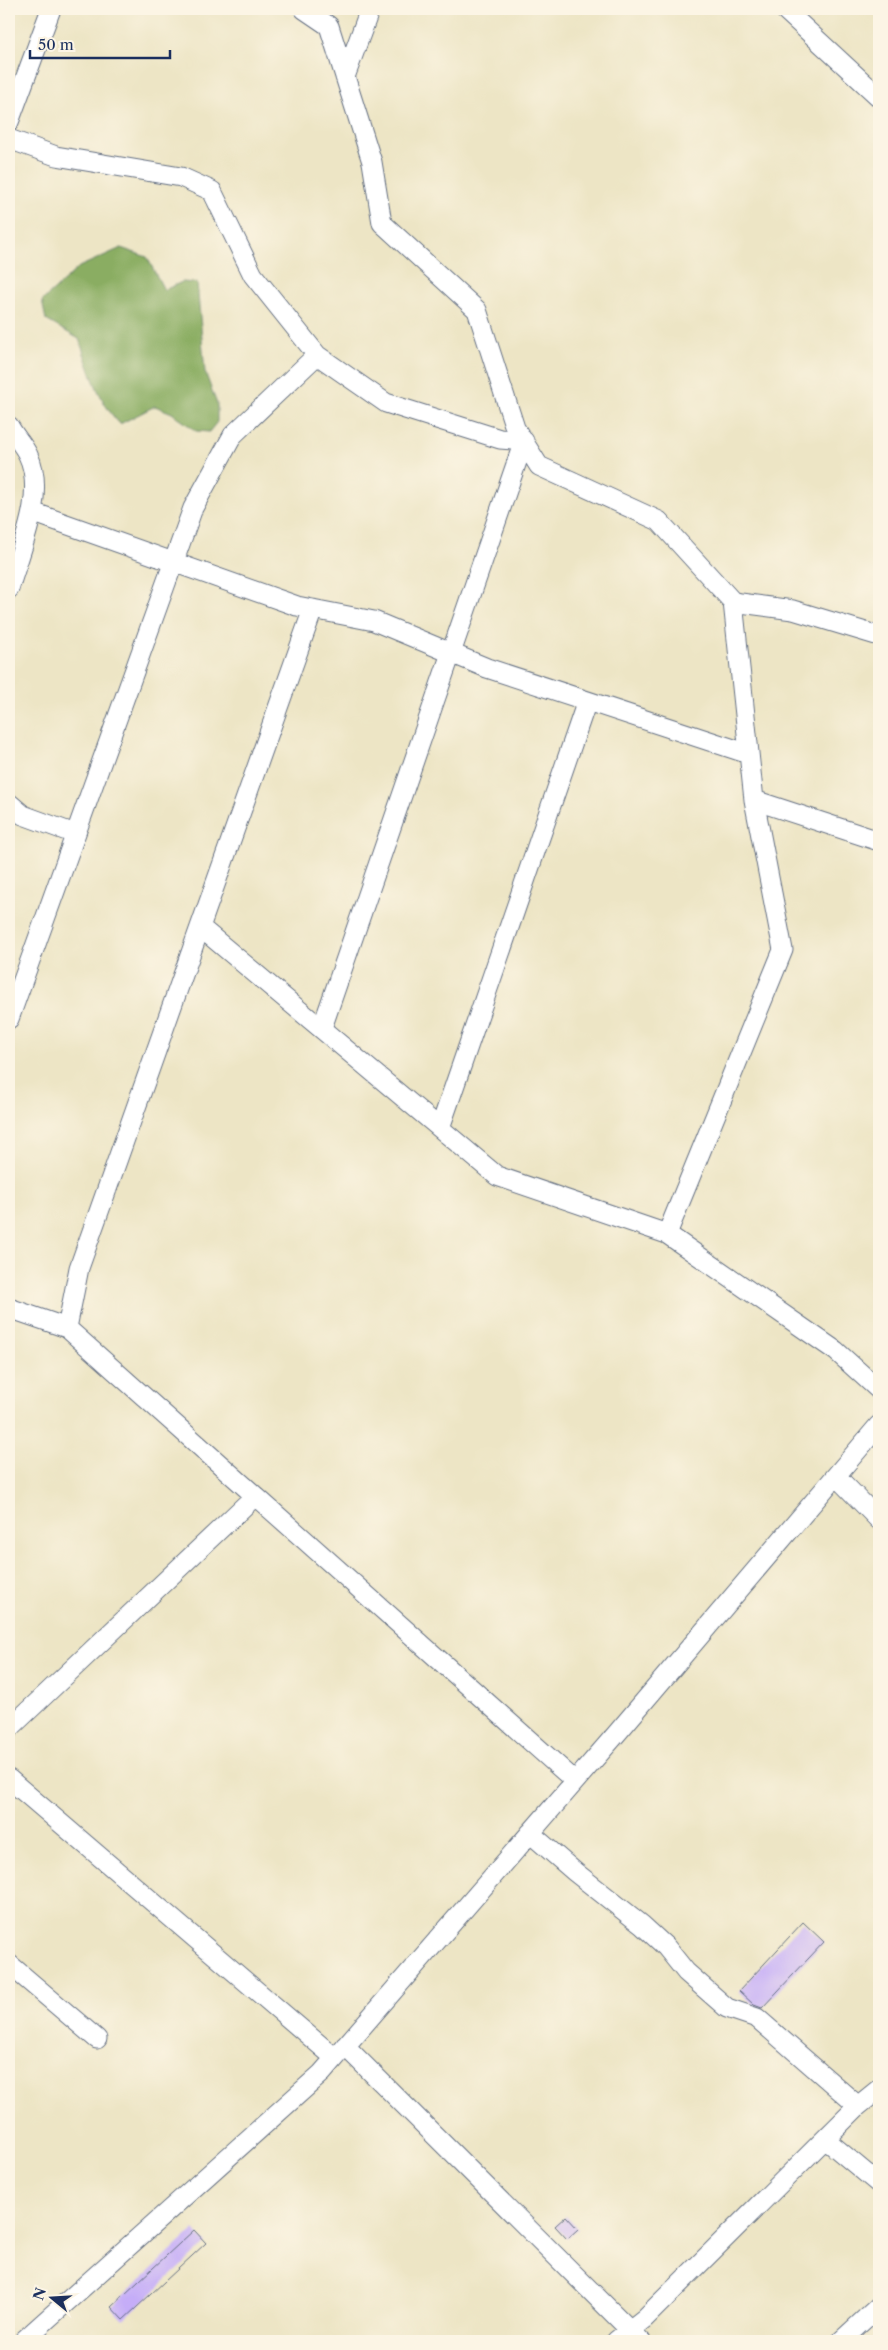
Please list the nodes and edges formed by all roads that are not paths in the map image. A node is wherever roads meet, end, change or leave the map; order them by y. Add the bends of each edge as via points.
1 (51, 9) edge
2 (304, 9) edge
3 (370, 9) edge
4 (784, 9) edge
5 (345, 77) junction
6 (879, 97) edge
7 (9, 122) edge
8 (9, 139) edge
9 (317, 355) junction
10 (9, 426) edge
11 (524, 441) junction
12 (32, 512) junction
13 (173, 562) junction
14 (9, 589) edge
15 (733, 602) junction
16 (313, 609) junction
17 (879, 636) edge
18 (451, 653) junction
19 (587, 701) junction
20 (749, 754) junction
21 (754, 800) junction
22 (9, 803) edge
23 (75, 834) junction
24 (879, 841) edge
25 (200, 927) junction
26 (9, 1019) edge
27 (322, 1028) junction
28 (440, 1128) junction
29 (667, 1234) junction
30 (9, 1308) edge
31 (67, 1328) junction
32 (879, 1390) edge
33 (879, 1425) edge
34 (836, 1476) junction
35 (255, 1496) junction
36 (879, 1520) edge
37 (9, 1729) edge
38 (9, 1779) edge
39 (575, 1782) junction
40 (530, 1833) junction
41 (9, 1964) edge
42 (97, 2039) dead end
43 (340, 2052) junction
44 (879, 2089) edge
45 (858, 2106) junction
46 (825, 2139) junction
47 (879, 2184) edge
48 (879, 2306) edge
49 (630, 2337) edge
50 (23, 2341) edge
51 (841, 2341) edge

1 - 7 street
2 - 5 street via 329,26
3 - 5 street
4 - 6 street
5 - 11 street via 372,162 382,223 477,310 515,428
8 - 9 street via 56,156 182,177 212,191 253,275
9 - 11 street via 386,403 500,439
9 - 13 street via 233,435 193,508
10 - 12 street via 28,455 36,492
11 - 15 street via 539,466 659,521
11 - 18 street
12 - 13 street
12 - 14 street
13 - 16 street
13 - 23 street
15 - 17 street via 793,610
15 - 20 street
16 - 18 street via 374,621
16 - 25 street
18 - 19 street
18 - 27 street
19 - 20 street
19 - 28 street
20 - 21 street
21 - 24 street
21 - 29 street via 783,950
22 - 23 street via 23,815
23 - 26 street
25 - 27 street
25 - 31 street via 79,1268
27 - 28 street
28 - 29 street via 497,1176
29 - 32 street via 836,1351
30 - 31 street
31 - 35 street
33 - 34 street
34 - 36 street
34 - 39 street
35 - 37 street
35 - 39 street
38 - 43 street
39 - 40 street
40 - 43 street
40 - 45 street via 642,1925 686,1972 727,2008 757,2018
41 - 42 street
43 - 49 street
43 - 50 street via 285,2107
44 - 45 street
45 - 46 street
46 - 47 street
46 - 49 street
48 - 51 street

